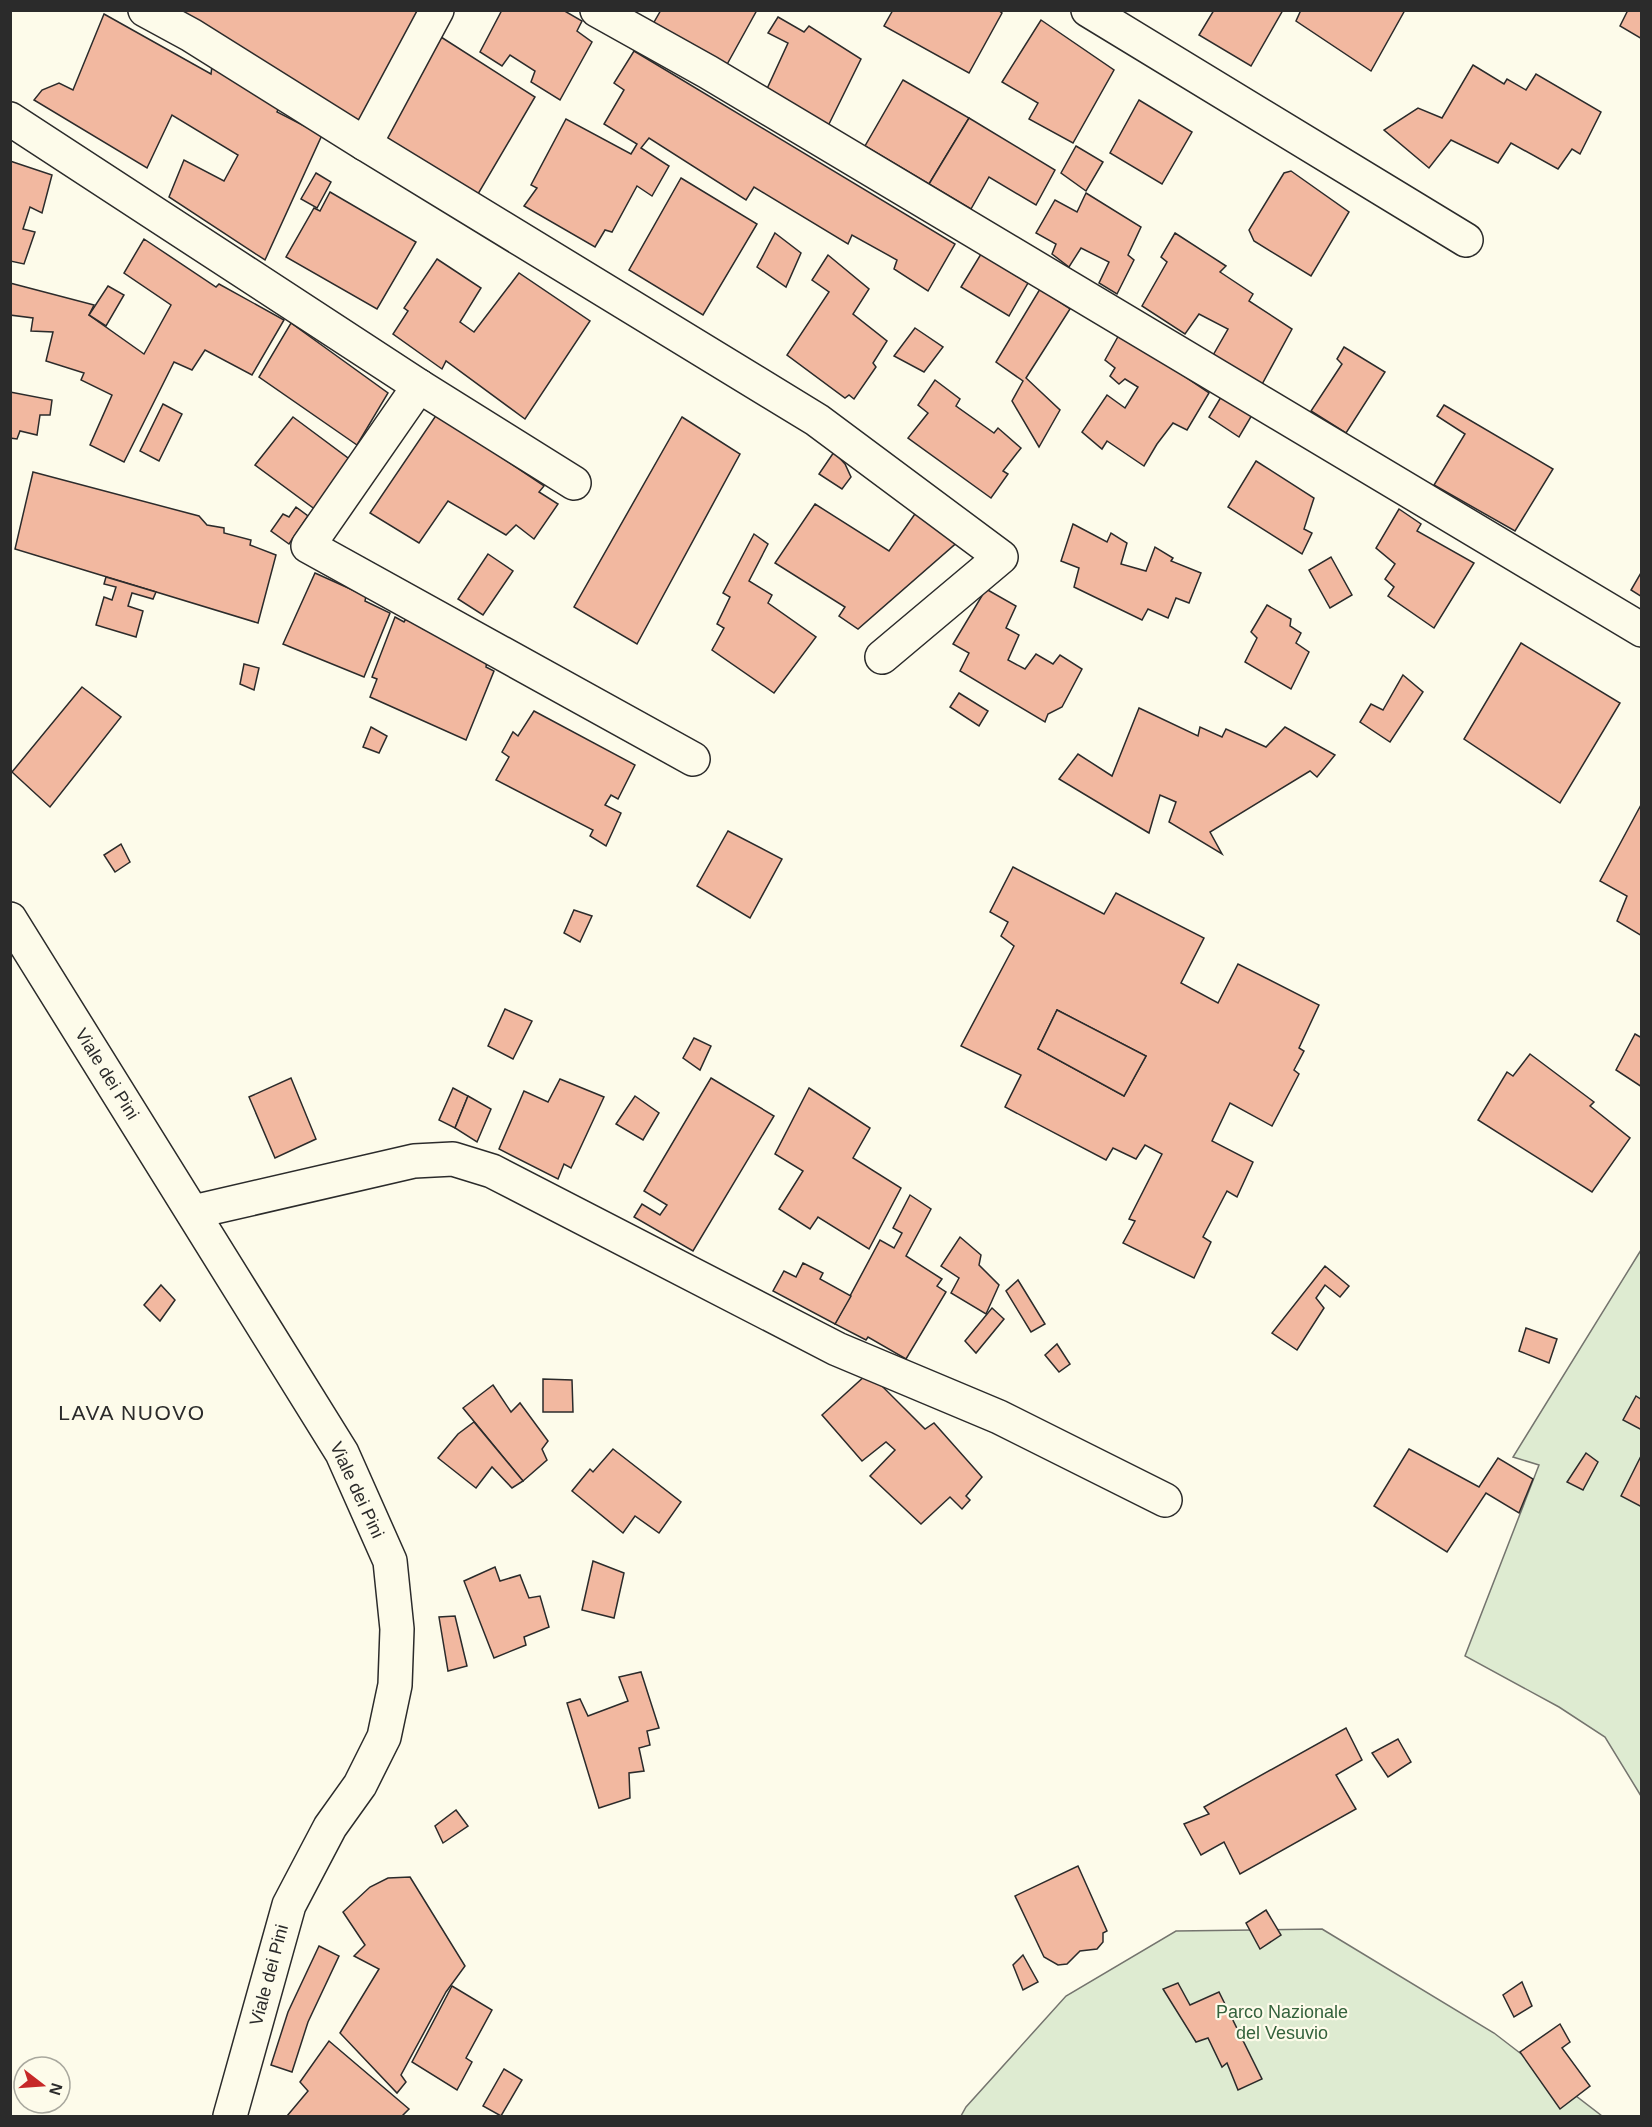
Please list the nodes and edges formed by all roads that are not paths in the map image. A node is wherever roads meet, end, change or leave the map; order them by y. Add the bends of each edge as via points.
1 (145, 10) edge
2 (437, 10) edge
3 (597, 10) edge
4 (1088, 10) edge
5 (10, 119) edge
6 (365, 144) junction
7 (1466, 240) dead end
8 (419, 386) junction
9 (574, 483) dead end
10 (1641, 630) edge
11 (882, 657) dead end
12 (693, 759) dead end
13 (10, 920) edge
14 (193, 1212) junction
15 (1165, 1500) dead end
16 (230, 2116) edge

1 - 6 street
2 - 6 street
3 - 10 street via 738,90
4 - 7 street
5 - 8 street
6 - 11 street via 817,420 1001,557
8 - 9 street
8 - 12 street via 308,546
13 - 14 street, Viale dei Pini
14 - 15 street via 414,1161 453,1159 492,1171 837,1349 999,1417
14 - 16 street, Viale dei Pini via 342,1453 390,1561 397,1629 395,1685 384,1737 289,1905

